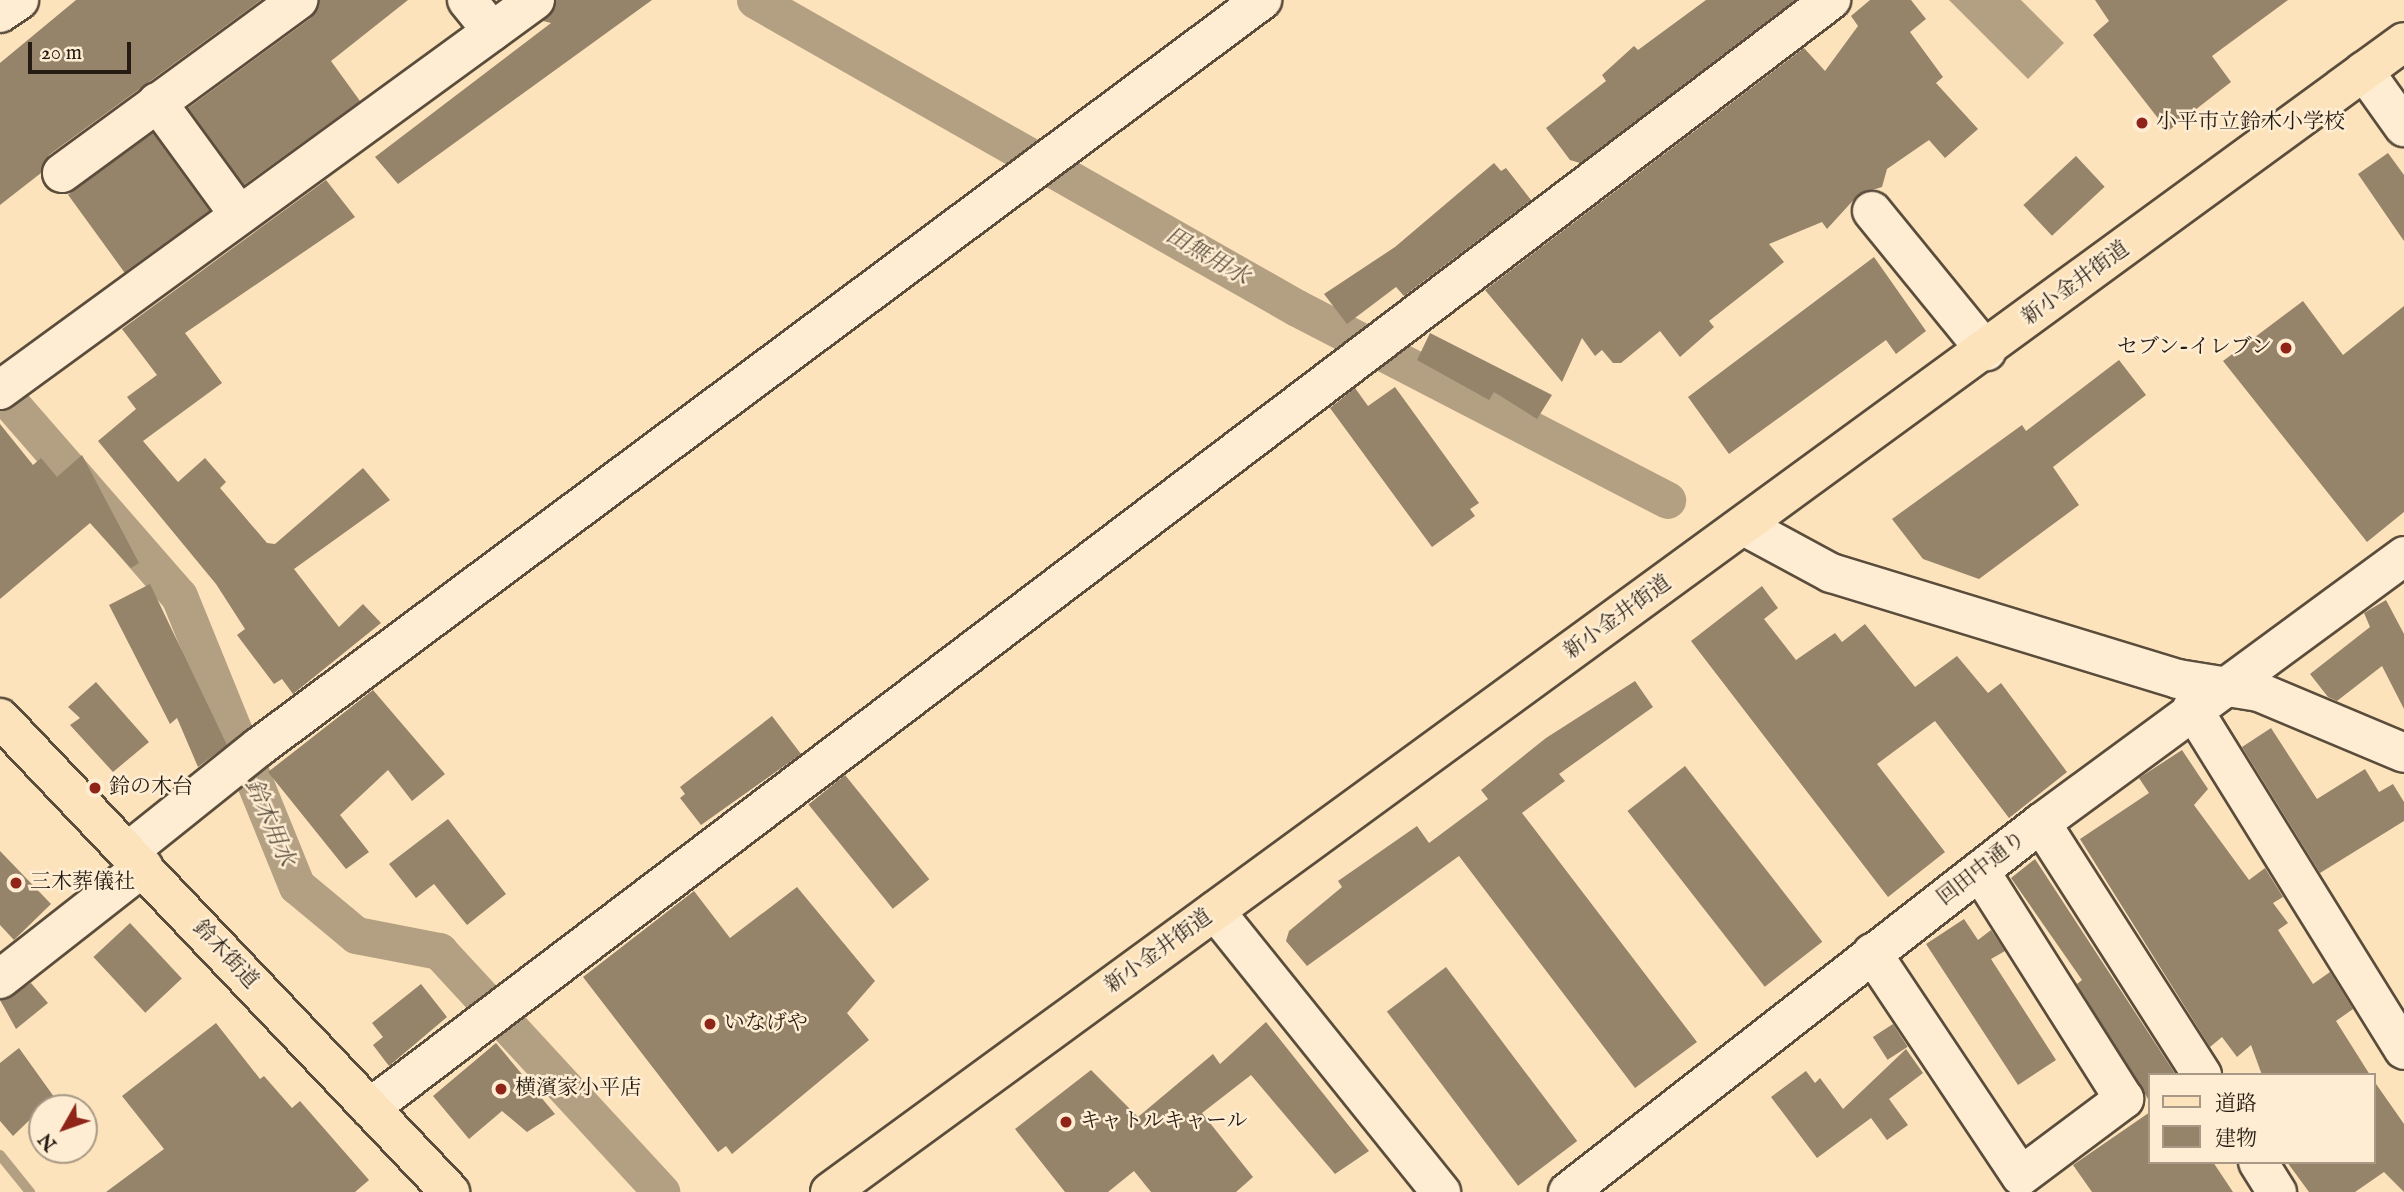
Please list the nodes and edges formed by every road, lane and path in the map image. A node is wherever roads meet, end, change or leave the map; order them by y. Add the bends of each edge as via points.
1 (19, 0) edge
2 (298, 0) edge
3 (467, 0) edge
4 (535, 0) edge
5 (1262, 0) edge
6 (1831, 0) edge
7 (0, 13) edge
8 (492, 31) junction
9 (2404, 42) edge
10 (2364, 71) junction
11 (158, 102) junction
12 (2404, 127) edge
13 (62, 173) dead end
14 (1872, 211) dead end
15 (237, 213) junction
16 (1986, 351) junction
17 (4, 387) edge
18 (1744, 526) junction
19 (2404, 556) edge
20 (2229, 685) junction
21 (2192, 708) junction
22 (0, 718) edge
23 (2404, 753) edge
24 (2041, 822) junction
25 (136, 859) junction
26 (1979, 871) junction
27 (1214, 911) junction
28 (1872, 953) junction
29 (0, 979) edge
30 (2404, 1050) edge
31 (2201, 1073) edge
32 (370, 1108) junction
33 (2259, 1164) edge
34 (450, 1192) edge
35 (830, 1192) edge
36 (1441, 1192) edge
37 (1568, 1192) edge
38 (2277, 1192) edge

1 - 7 street
2 - 11 street
3 - 8 street
4 - 8 street
5 - 25 street via 246,757
6 - 32 street via 1446,295 1364,349
8 - 15 street
9 - 10 main road, 新小金井街道
10 - 12 street
10 - 16 main road, 新小金井街道
11 - 13 street
11 - 15 street
14 - 16 street
15 - 17 street
16 - 18 main road, 新小金井街道
18 - 20 street via 1831,573 2178,679
18 - 27 main road, 新小金井街道
19 - 20 street, 回田中通り
20 - 21 street, 回田中通り
20 - 23 street
21 - 24 street, 回田中通り
21 - 30 street
22 - 25 main road, 鈴木街道
24 - 26 street, 回田中通り
24 - 31 street
25 - 29 street
25 - 32 main road, 鈴木街道
26 - 28 street, 回田中通り
26 - 28 street via 2124,1098 2021,1176
27 - 35 main road, 新小金井街道
27 - 36 street
28 - 37 street, 回田中通り
32 - 34 main road, 鈴木街道
33 - 38 street

